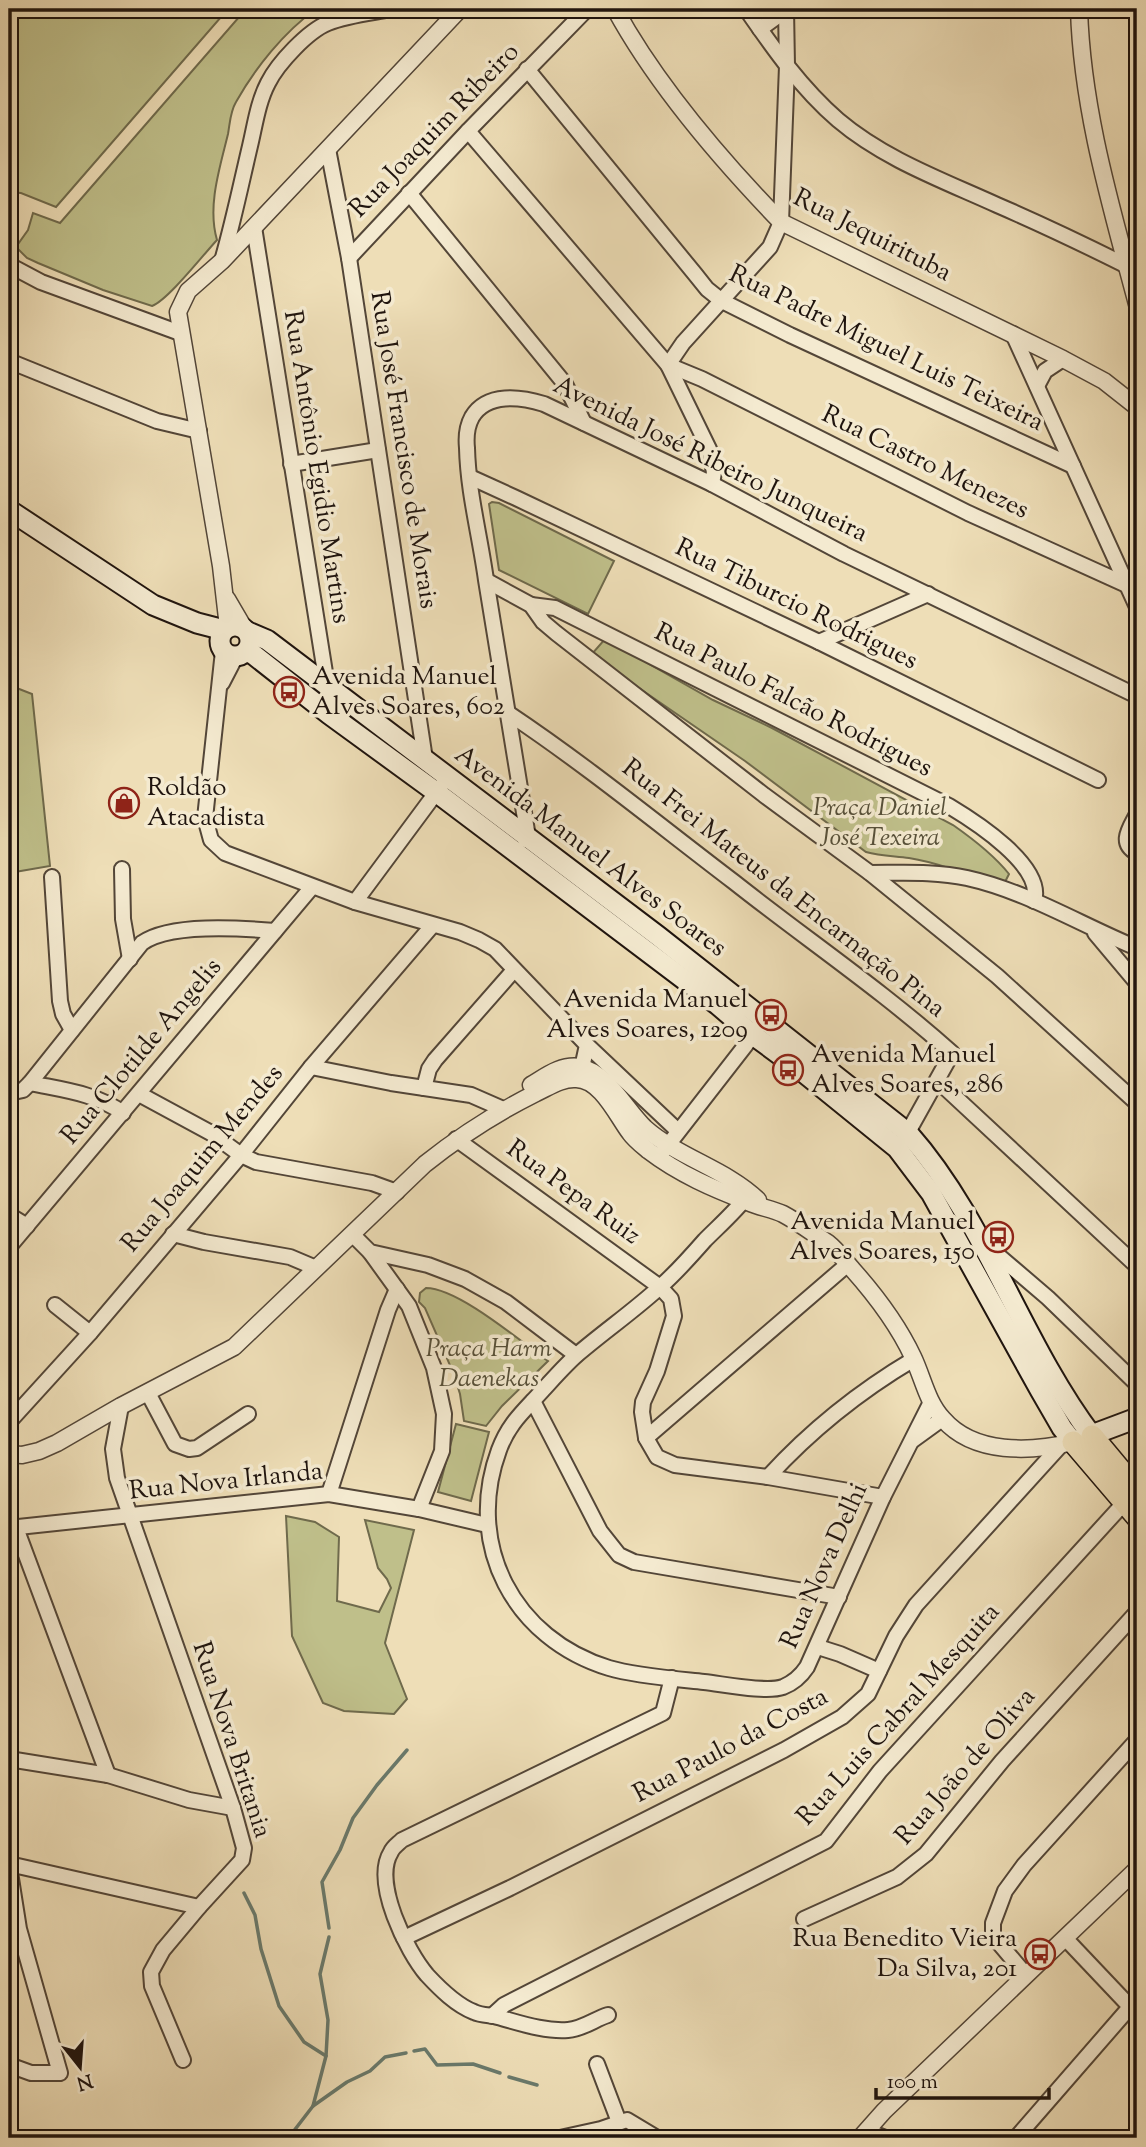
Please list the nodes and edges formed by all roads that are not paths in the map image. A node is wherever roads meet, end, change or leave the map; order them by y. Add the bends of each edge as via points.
1 (392, 9) edge
2 (460, 9) edge
3 (587, 9) edge
4 (615, 9) edge
5 (746, 9) edge
6 (1079, 9) edge
7 (786, 10) edge
8 (760, 29) junction
9 (787, 66) junction
10 (527, 69) junction
11 (468, 131) junction
12 (328, 149) junction
13 (409, 193) junction
14 (782, 222) junction
15 (254, 228) junction
16 (349, 258) junction
17 (222, 261) junction
18 (9, 265) edge
19 (1127, 266) junction
20 (722, 301) junction
21 (1137, 304) edge
22 (180, 333) junction
23 (1013, 334) junction
24 (1063, 359) junction
25 (9, 361) edge
26 (668, 365) junction
27 (702, 379) junction
28 (1037, 386) junction
29 (684, 398) junction
30 (1137, 407) edge
31 (584, 423) junction
32 (199, 431) junction
33 (378, 450) junction
34 (291, 464) junction
35 (1073, 466) junction
36 (470, 477) junction
37 (712, 484) junction
38 (9, 510) edge
39 (487, 581) junction
40 (1129, 586) junction
41 (928, 594) junction
42 (531, 605) junction
43 (1137, 607) edge
44 (234, 640) junction
45 (819, 642) junction
46 (327, 685) junction
47 (1137, 696) edge
48 (508, 713) junction
49 (329, 714) junction
50 (425, 759) junction
51 (1098, 780) dead end
52 (442, 784) junction
53 (1137, 814) edge
54 (522, 844) junction
55 (1137, 853) edge
56 (122, 869) dead end
57 (870, 873) junction
58 (52, 877) dead end
59 (313, 887) junction
60 (1034, 901) junction
61 (355, 902) junction
62 (432, 926) junction
63 (1091, 928) junction
64 (275, 931) junction
65 (1137, 947) edge
66 (130, 959) junction
67 (514, 970) junction
68 (1137, 983) edge
69 (763, 1017) junction
70 (72, 1030) junction
71 (753, 1035) junction
72 (587, 1045) junction
73 (311, 1067) junction
74 (580, 1073) junction
75 (938, 1081) junction
76 (30, 1083) junction
77 (424, 1088) junction
78 (9, 1093) edge
79 (139, 1094) junction
80 (1137, 1103) edge
81 (496, 1112) junction
82 (123, 1113) junction
83 (678, 1131) junction
84 (456, 1139) junction
85 (903, 1140) junction
86 (663, 1151) junction
87 (241, 1155) junction
88 (397, 1192) junction
89 (747, 1197) junction
90 (9, 1215) edge
91 (27, 1226) junction
92 (173, 1234) junction
93 (353, 1235) junction
94 (977, 1238) junction
95 (9, 1247) edge
96 (370, 1252) junction
97 (848, 1264) junction
98 (1137, 1266) edge
99 (317, 1268) junction
100 (660, 1287) junction
101 (397, 1289) junction
102 (55, 1305) dead end
103 (90, 1333) junction
104 (576, 1355) junction
105 (914, 1359) junction
106 (1137, 1384) edge
107 (148, 1393) junction
108 (533, 1401) junction
109 (931, 1402) junction
110 (121, 1406) junction
111 (248, 1414) dead end
112 (1137, 1418) edge
113 (942, 1419) junction
114 (9, 1422) edge
115 (646, 1438) junction
116 (1075, 1441) junction
117 (909, 1443) junction
118 (9, 1454) edge
119 (768, 1478) junction
120 (329, 1494) junction
121 (883, 1497) junction
122 (1133, 1503) edge
123 (419, 1509) junction
124 (130, 1517) junction
125 (487, 1525) junction
126 (13, 1528) edge
127 (839, 1597) junction
128 (1137, 1612) edge
129 (818, 1647) junction
130 (879, 1671) junction
131 (672, 1678) junction
132 (1137, 1740) edge
133 (9, 1759) edge
134 (108, 1775) junction
135 (233, 1808) junction
136 (9, 1865) edge
137 (1137, 1869) edge
138 (199, 1906) junction
139 (804, 1919) dead end
140 (404, 1938) junction
141 (1065, 1938) junction
142 (1026, 1975) junction
143 (1134, 2010) edge
144 (608, 2015) dead end
145 (492, 2016) junction
146 (183, 2060) dead end
147 (597, 2064) dead end
148 (9, 2065) edge
149 (619, 2122) junction
150 (864, 2134) edge
151 (560, 2138) edge
152 (657, 2138) edge
153 (885, 2138) edge
154 (1017, 2138) edge

1 - 17 street via 327,23 299,45 269,80
2 - 12 street
3 - 10 street, Rua Joaquim Ribeiro
4 - 14 street, Rua Jequirituba via 681,107
5 - 8 street
6 - 19 street via 1087,98
7 - 8 street
7 - 9 street
8 - 9 street
9 - 14 street
9 - 19 street via 836,118 882,151
10 - 11 street, Rua Joaquim Ribeiro
10 - 20 street, Rua Padre Miguel Luis Teixeira via 707,289
11 - 13 street, Rua Joaquim Ribeiro
11 - 26 street
12 - 15 street
12 - 16 street, Rua José Francisco de Morais
13 - 16 street, Rua Joaquim Ribeiro
13 - 31 street via 565,384
14 - 20 street via 770,247
14 - 23 street, Rua Jequirituba
15 - 17 street
15 - 34 street, Rua Antônio Egidio Martins
16 - 33 street, Rua José Francisco de Morais
17 - 22 street via 188,291 178,312
18 - 22 street via 41,282
19 - 21 street
20 - 26 street
20 - 35 street, Rua Padre Miguel Luis Teixeira
22 - 32 street
23 - 24 street, Rua Jequirituba
23 - 28 street
24 - 28 street via 1045,371
24 - 30 street, Rua Jequirituba via 1104,381
25 - 32 street via 158,421
26 - 27 street, Rua Castro Menezes
26 - 29 street
27 - 29 street
27 - 40 street, Rua Castro Menezes via 968,513
28 - 35 street
29 - 37 street via 713,460
31 - 36 street, Avenida José Ribeiro Junqueira via 533,400 507,398 484,405 472,417 467,433
31 - 37 street, Avenida José Ribeiro Junqueira
32 - 44 street
33 - 34 street
33 - 50 street, Rua José Francisco de Morais
34 - 46 street, Rua Antônio Egidio Martins
35 - 40 street
36 - 39 street, Avenida José Ribeiro Junqueira
36 - 45 street, Rua Tiburcio Rodrigues
37 - 41 street, Avenida José Ribeiro Junqueira
38 - 44 main road, Avenida Manuel Alves Soares via 153,605
39 - 42 street
39 - 48 street, Avenida José Ribeiro Junqueira
40 - 43 street
41 - 45 street
41 - 47 street, Avenida José Ribeiro Junqueira
42 - 57 street via 556,633
42 - 60 street, Rua Paulo Falcão Rodrigues via 555,608 949,806 1009,850 1036,886
44 - 46 main road, Avenida Manuel Alves Soares via 267,640
44 - 49 main road, Avenida Manuel Alves Soares
44 - 59 street via 219,687 205,818 208,832 225,853
45 - 51 street, Rua Tiburcio Rodrigues
46 - 49 street, Rua Antônio Egidio Martins
46 - 50 main road, Avenida Manuel Alves Soares
48 - 54 street, Avenida José Ribeiro Junqueira
48 - 75 street, Rua Frei Mateus da Encarnação Pina via 799,930 935,1038 952,1053
49 - 52 main road, Avenida Manuel Alves Soares
50 - 52 main road, Avenida Manuel Alves Soares
52 - 54 main road, Avenida Manuel Alves Soares
52 - 61 street
53 - 55 street via 1126,841
54 - 69 main road, Avenida Manuel Alves Soares
54 - 71 main road, Avenida Manuel Alves Soares
56 - 66 street
57 - 60 street via 967,878
57 - 80 street via 997,976
58 - 70 street via 60,1001
59 - 61 street
59 - 64 street, Rua Clotilde Angelis
60 - 63 street
61 - 62 street
62 - 67 street via 479,940
62 - 73 street, Rua Joaquim Mendes
63 - 65 street
63 - 68 street
64 - 66 street via 175,932 149,938
64 - 79 street, Rua Clotilde Angelis
66 - 70 street
67 - 72 street
67 - 77 street via 435,1060
69 - 71 street
69 - 85 main road, Avenida Manuel Alves Soares
70 - 76 street
71 - 83 street
71 - 85 main road, Avenida Manuel Alves Soares
72 - 74 street
72 - 83 street
73 - 77 street
73 - 87 street, Rua Joaquim Mendes
74 - 81 street via 568,1067 555,1071 517,1093
74 - 86 street via 598,1075
75 - 85 street, Rua Frei Mateus da Encarnação Pina
75 - 98 street
76 - 78 street
76 - 82 street via 91,1095
77 - 81 street via 471,1095
79 - 82 street, Rua Clotilde Angelis
79 - 87 street
81 - 84 street
82 - 91 street, Rua Clotilde Angelis
83 - 86 street
84 - 88 street
84 - 100 street, Rua Pepa Ruiz
85 - 94 main road, Avenida Manuel Alves Soares via 939,1172
85 - 116 main road, Avenida Manuel Alves Soares via 1062,1428
86 - 89 street
87 - 88 street via 270,1166 372,1183
87 - 92 street, Rua Joaquim Mendes
88 - 93 street
89 - 97 street via 830,1245
89 - 100 street, Rua Nova Delhi
90 - 91 street
91 - 95 street, Rua Clotilde Angelis
92 - 99 street via 290,1257
92 - 103 street, Rua Joaquim Mendes
93 - 96 street
93 - 99 street
94 - 106 street via 1048,1298
94 - 116 main road, Avenida Manuel Alves Soares via 1056,1382
96 - 101 street
96 - 104 street via 465,1279 506,1302
97 - 105 street via 883,1307
97 - 115 street
99 - 107 street via 234,1347
100 - 104 street, Rua Nova Delhi
100 - 115 street via 671,1299 674,1316 643,1402
101 - 120 street
101 - 123 street via 409,1306 433,1368 444,1414 442,1451
102 - 103 street
103 - 114 street, Rua Joaquim Mendes
104 - 108 street, Rua Nova Delhi
105 - 109 street
105 - 119 street via 867,1388
107 - 110 street
107 - 111 street via 175,1444 189,1449
108 - 125 street, Rua Nova Delhi via 509,1426 498,1452
108 - 127 street via 600,1531 619,1555 634,1562
109 - 113 street
109 - 117 street, Rua Nova Delhi
110 - 118 street via 57,1443 22,1455
110 - 124 street, Rua Nova Britania via 114,1462
112 - 116 main road
113 - 116 street via 988,1446 1021,1448
113 - 117 street, Rua Nova Delhi
115 - 119 street via 657,1457 675,1465
116 - 122 main road
116 - 130 street, Rua Paulo da Costa via 916,1605
117 - 121 street, Rua Nova Delhi
119 - 121 street
120 - 123 street, Rua Nova Irlanda
120 - 124 street, Rua Nova Irlanda
121 - 127 street, Rua Nova Delhi
122 - 145 street, Rua Luis Cabral Mesquita via 880,1771 826,1840 504,2005
123 - 125 street, Rua Nova Irlanda
124 - 126 street, Rua Nova Irlanda
124 - 135 street, Rua Nova Britania
125 - 131 street, Rua Nova Delhi via 510,1592 541,1632 611,1669
126 - 134 street
127 - 129 street, Rua Nova Delhi
128 - 139 street, Rua João de Oliva via 1002,1761 926,1854 897,1877
129 - 130 street
129 - 131 street, Rua Nova Delhi via 803,1673 776,1689
130 - 140 street, Rua Paulo da Costa via 868,1694 827,1727
131 - 140 street via 663,1713 402,1840 389,1855 386,1877
132 - 142 street via 1005,1891 993,1936
133 - 134 street
134 - 135 street
135 - 138 street, Rua Nova Britania via 244,1857
136 - 138 street
136 - 148 street via 19,1929 60,2073 31,2073
137 - 141 street
138 - 146 street, Rua Nova Britania via 151,1972 152,1986
140 - 145 street via 435,1983 468,2009
141 - 142 street
141 - 143 street
142 - 150 street
143 - 154 street
144 - 145 street via 568,2030
147 - 149 street
149 - 151 street
149 - 152 street via 630,2120
150 - 153 street

